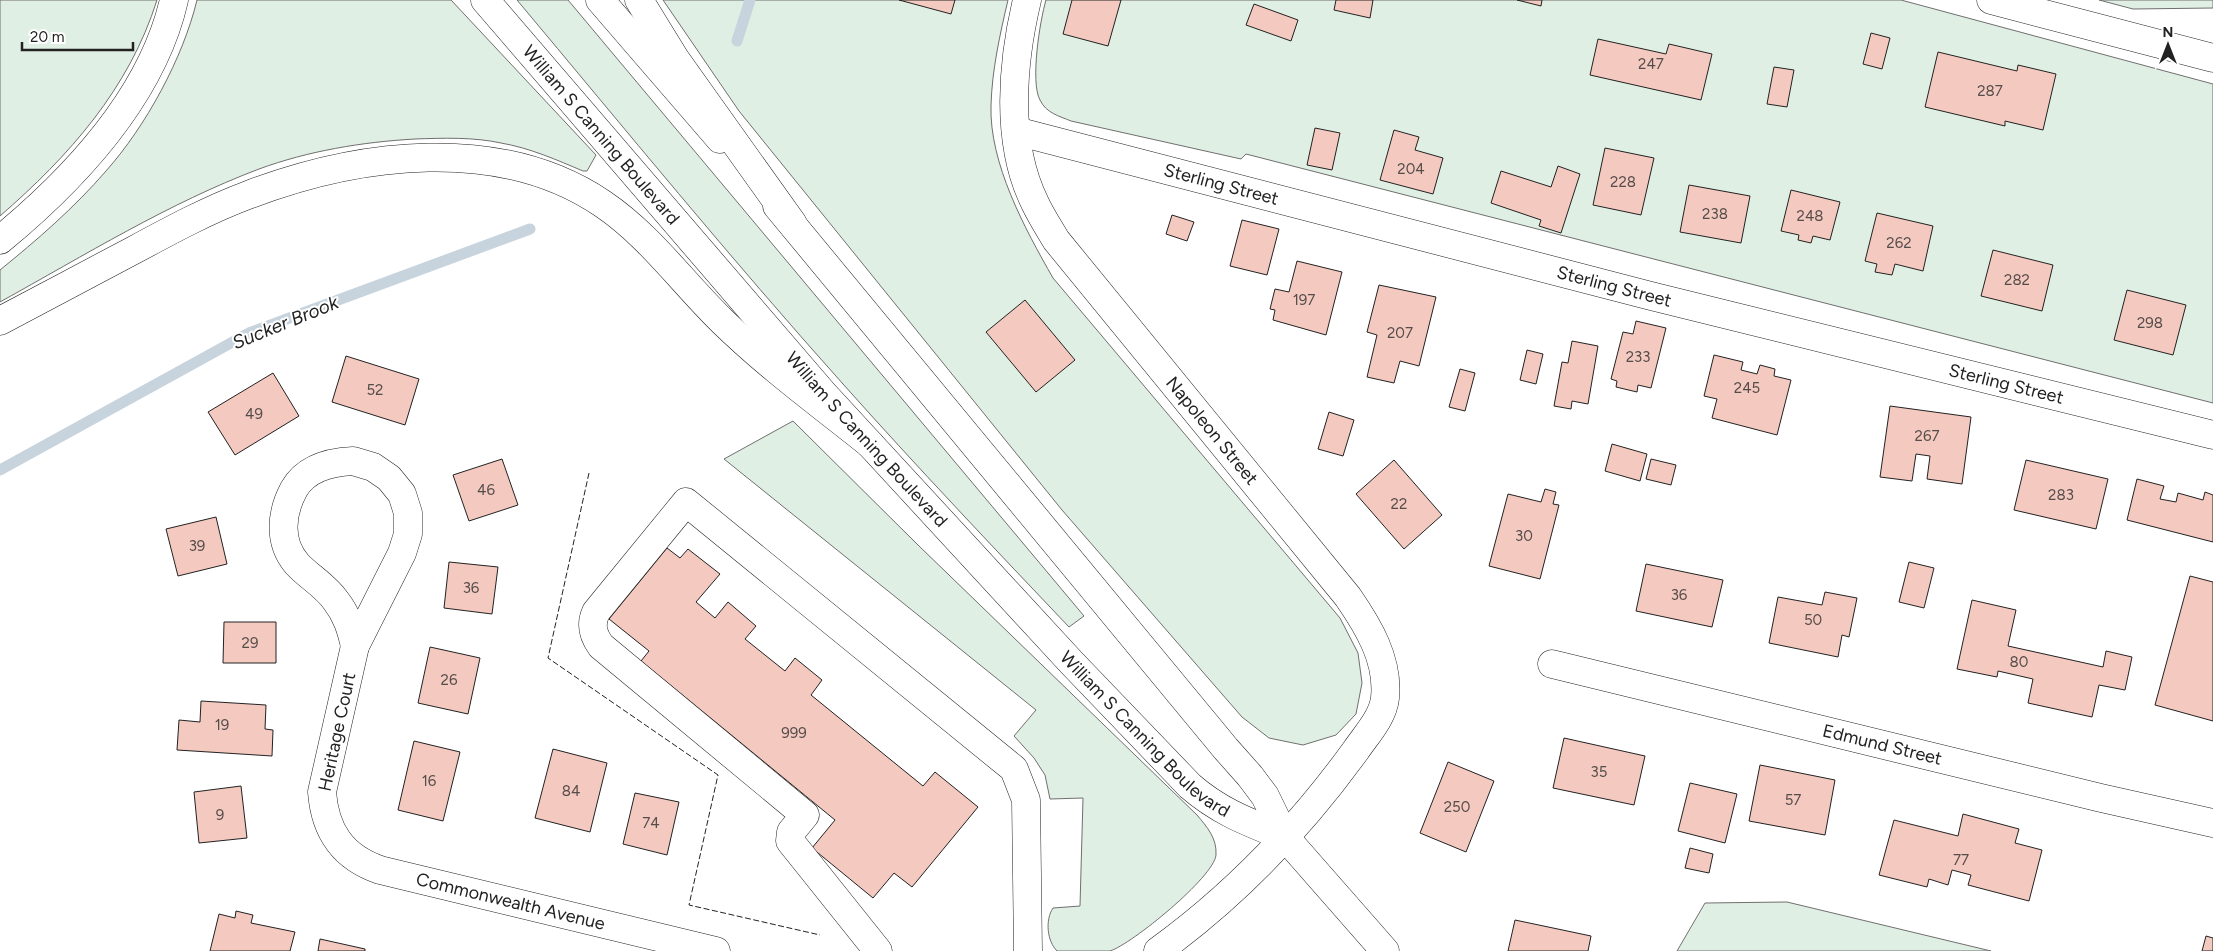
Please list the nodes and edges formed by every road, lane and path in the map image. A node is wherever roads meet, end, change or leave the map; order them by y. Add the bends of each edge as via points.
1 (174, 0) edge
2 (485, 0) edge
3 (600, 0) edge
4 (640, 0) edge
5 (1027, 0) edge
6 (1990, 0) edge
7 (2213, 58) edge
8 (1016, 131) junction
9 (793, 224) junction
10 (0, 240) edge
11 (0, 321) edge
12 (2213, 435) edge
13 (870, 444) junction
14 (355, 646) junction
15 (1552, 664) dead end
16 (326, 818) joint
17 (2213, 823) edge
18 (1284, 837) junction
19 (716, 951) edge
20 (878, 951) edge
21 (1028, 951) edge
22 (1158, 951) edge
23 (1384, 951) edge

1 - 10 main road via 171,15 145,76 110,129 66,180
2 - 13 main road, William S Canning Boulevard
3 - 9 main road, William S Canning Boulevard
4 - 9 main road via 676,60
5 - 8 main road, Napoleon Street via 1016,56
6 - 7 main road
8 - 12 main road, Sterling Street via 1652,296
8 - 18 main road, Napoleon Street via 1022,168 1034,202 1056,240 1334,578 1361,616 1378,653 1386,685 1381,712 1341,771
9 - 18 main road, William S Canning Boulevard via 1250,776 1265,796
11 - 13 main road via 192,220 271,187 342,168 392,160 444,158 491,162 553,179 616,213 724,323
13 - 18 main road, William S Canning Boulevard via 1190,786 1228,814
14 - 14 main road, Heritage Court via 402,553 408,534 408,513 402,494 373,466 353,461 332,462 313,470 297,484 286,503 283,524 286,545 296,563 335,599 347,616
14 - 16 main road, Heritage Court via 324,778 322,792
15 - 17 main road, Edmund Street
16 - 19 main road, Commonwealth Avenue via 347,852 374,868
18 - 22 main road via 1228,894
18 - 23 main road, William S Canning Boulevard
20 - 21 main road via 790,841 791,832 805,815 602,646 592,629 596,612 686,502 1014,769 1026,800

